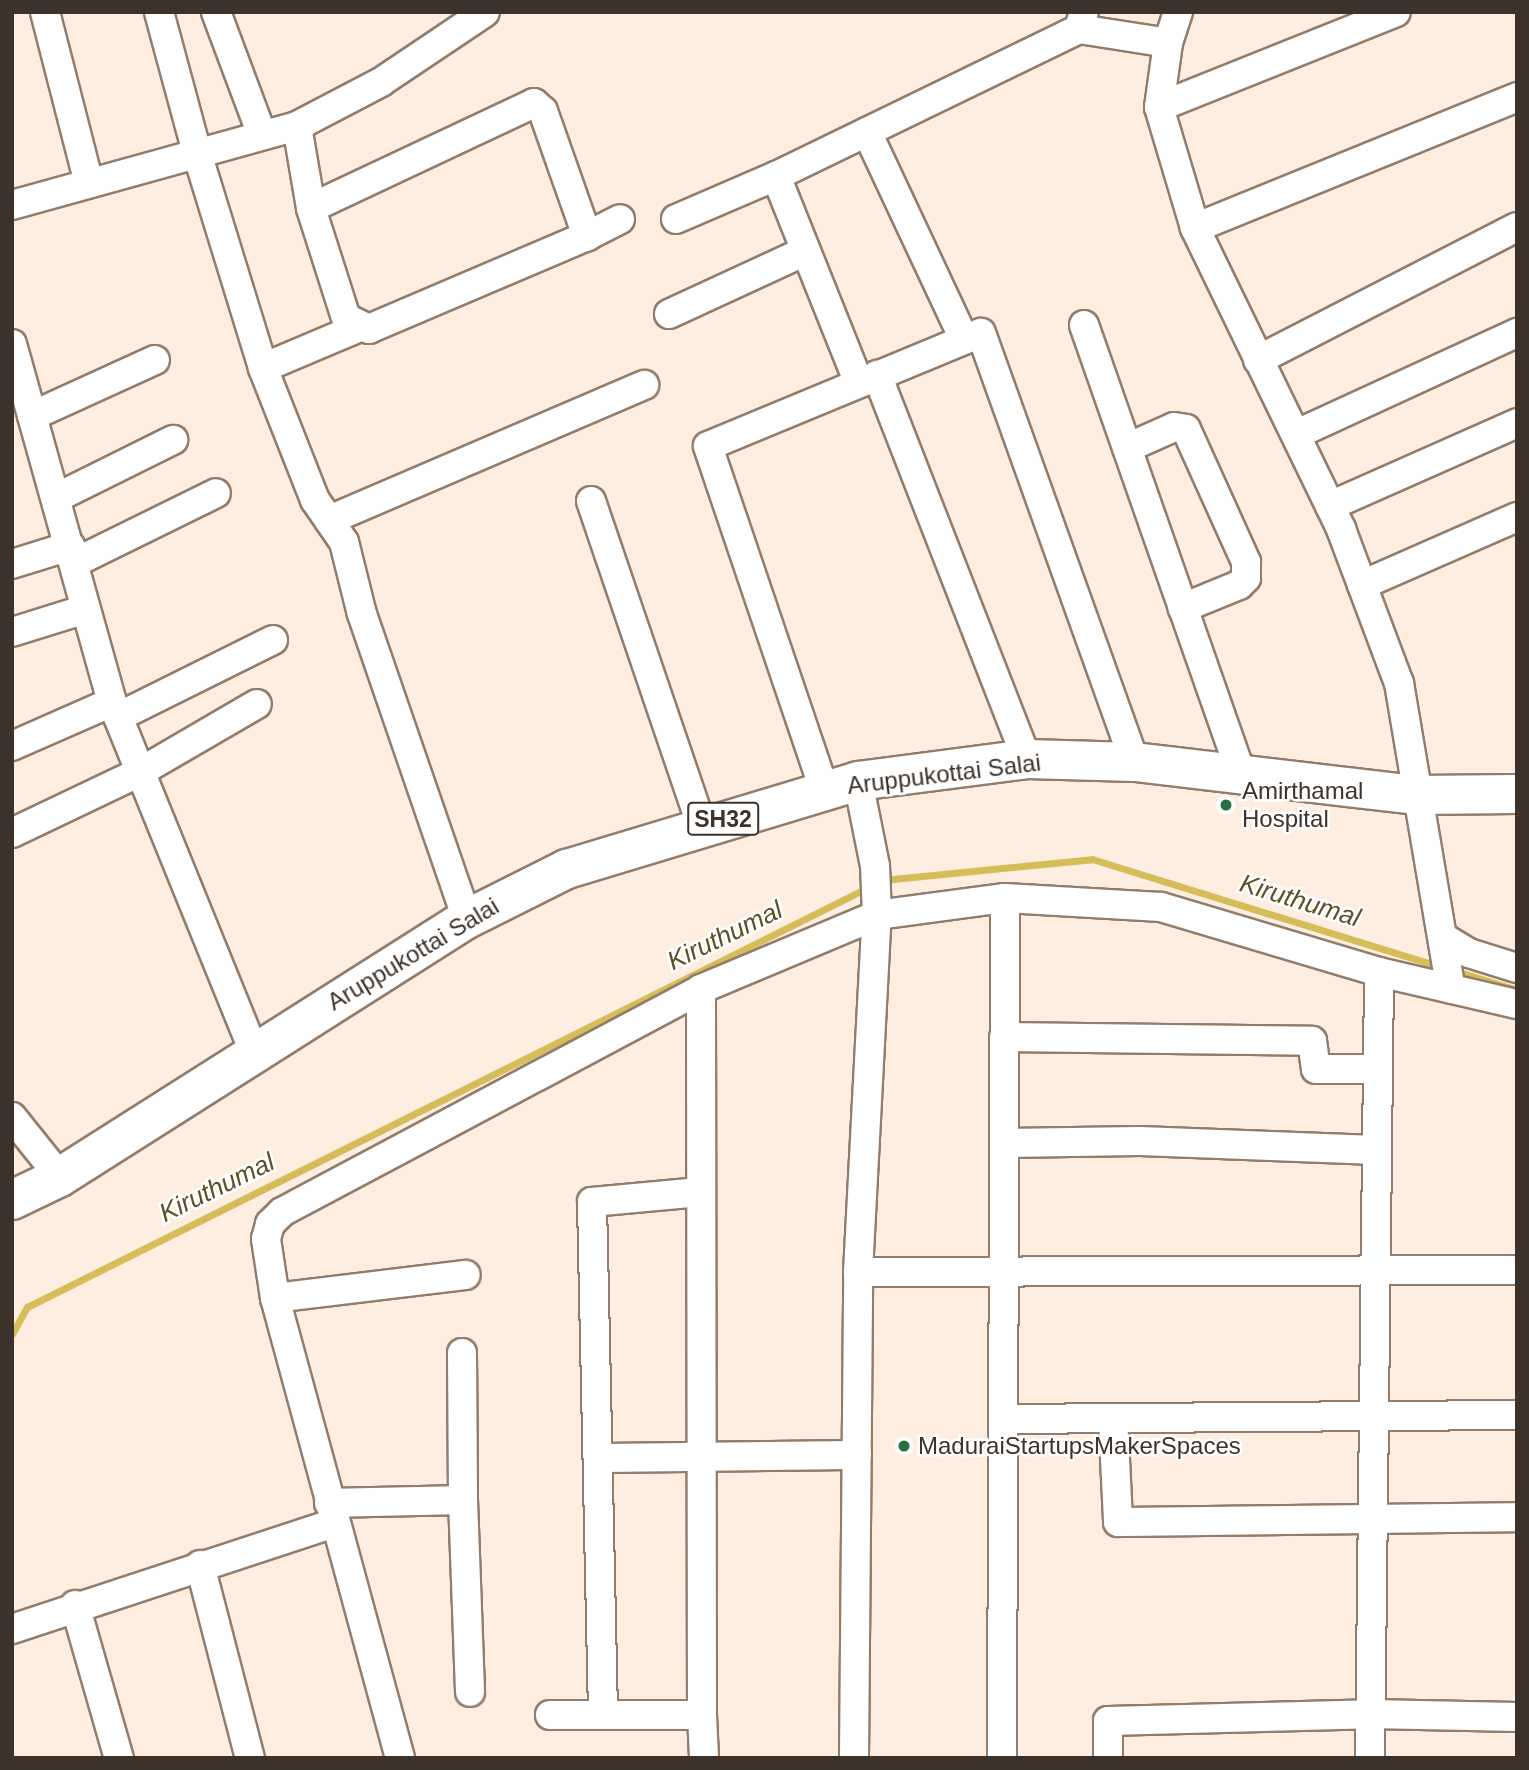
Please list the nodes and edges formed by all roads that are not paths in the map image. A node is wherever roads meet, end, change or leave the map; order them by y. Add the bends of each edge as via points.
1 (45, 12) edge
2 (159, 12) edge
3 (216, 12) edge
4 (485, 12) edge
5 (1178, 12) edge
6 (1396, 12) edge
7 (1081, 21) edge
8 (1168, 43) junction
9 (1517, 97) edge
10 (1159, 107) junction
11 (297, 126) junction
12 (867, 132) junction
13 (262, 135) junction
14 (197, 153) junction
15 (776, 176) junction
16 (89, 183) junction
17 (12, 205) edge
18 (311, 208) junction
19 (620, 219) dead end
20 (676, 219) dead end
21 (1517, 227) edge
22 (1195, 228) junction
23 (587, 236) junction
24 (803, 252) junction
25 (669, 314) dead end
26 (1084, 325) dead end
27 (360, 327) junction
28 (1517, 333) edge
29 (964, 339) junction
30 (12, 344) edge
31 (155, 360) dead end
32 (1258, 360) junction
33 (263, 368) junction
34 (868, 379) junction
35 (644, 385) dead end
36 (23, 401) edge
37 (1517, 423) edge
38 (1297, 434) junction
39 (173, 440) dead end
40 (1126, 447) junction
41 (216, 493) dead end
42 (56, 498) junction
43 (591, 500) dead end
44 (1330, 506) junction
45 (1517, 517) edge
46 (329, 520) junction
47 (72, 555) junction
48 (12, 564) edge
49 (1362, 585) junction
50 (1183, 608) junction
51 (86, 609) junction
52 (12, 632) edge
53 (273, 640) dead end
54 (257, 704) dead end
55 (115, 709) junction
56 (12, 746) edge
57 (1027, 760) junction
58 (1135, 762) junction
59 (140, 772) junction
60 (1242, 776) junction
61 (842, 786) junction
62 (1517, 794) edge
63 (1418, 795) junction
64 (701, 825) junction
65 (12, 833) edge
66 (1005, 898) junction
67 (876, 906) junction
68 (467, 919) junction
69 (1448, 965) junction
70 (1517, 968) edge
71 (1378, 972) junction
72 (701, 989) junction
73 (1517, 1004) edge
74 (1004, 1037) junction
75 (253, 1050) junction
76 (1377, 1069) junction
77 (12, 1117) edge
78 (1004, 1143) junction
79 (1376, 1150) junction
80 (60, 1177) junction
81 (700, 1192) junction
82 (15, 1198) edge
83 (1374, 1270) junction
84 (1517, 1270) edge
85 (858, 1272) junction
86 (1003, 1272) junction
87 (466, 1275) dead end
88 (275, 1298) junction
89 (462, 1353) dead end
90 (1517, 1415) edge
91 (1373, 1416) junction
92 (1112, 1418) junction
93 (1003, 1419) junction
94 (699, 1454) junction
95 (856, 1455) junction
96 (598, 1458) junction
97 (463, 1500) junction
98 (331, 1513) junction
99 (1372, 1516) junction
100 (1517, 1517) edge
101 (200, 1565) junction
102 (75, 1605) junction
103 (12, 1629) edge
104 (470, 1692) dead end
105 (603, 1714) junction
106 (1370, 1714) junction
107 (550, 1715) dead end
108 (702, 1715) junction
109 (1517, 1717) edge
110 (119, 1758) edge
111 (250, 1758) edge
112 (400, 1758) edge
113 (704, 1758) edge
114 (854, 1758) edge
115 (1002, 1758) edge
116 (1108, 1758) edge
117 (1370, 1758) edge

1 - 16 street
2 - 14 street
3 - 13 street
4 - 11 street via 381,82
5 - 8 street
6 - 10 street
7 - 8 street
7 - 12 street
8 - 10 street
9 - 22 street
10 - 22 street
11 - 13 street
11 - 18 street
12 - 15 street
12 - 29 street
13 - 14 street
14 - 16 street
14 - 33 street
15 - 20 street
15 - 24 street
16 - 17 street
18 - 23 street via 534,103 543,111
18 - 27 street via 346,318
19 - 23 street
21 - 32 street
22 - 32 street
23 - 27 street via 386,323
24 - 25 street
24 - 34 street
26 - 40 street
27 - 33 street
28 - 38 street
29 - 34 street
29 - 58 street via 981,332
30 - 36 street
31 - 36 street
32 - 38 street
33 - 46 street via 315,500
34 - 57 street
34 - 61 street via 708,446
35 - 46 street
36 - 42 street
37 - 44 street
38 - 44 street
39 - 42 street
40 - 50 street
40 - 50 street via 1174,427 1186,429 1246,562 1246,578 1239,584
41 - 47 street
42 - 47 street
43 - 64 street
44 - 49 street
45 - 49 street
46 - 68 street via 344,542 362,614
47 - 48 street
47 - 51 street
49 - 63 street via 1399,683
50 - 60 street
51 - 52 street
51 - 55 street
53 - 55 street
54 - 59 street
55 - 56 street
55 - 59 street
57 - 58 main road, Aruppukottai Salai / SH32
57 - 61 main road, Aruppukottai Salai / SH32
58 - 60 main road, Aruppukottai Salai / SH32
59 - 65 street
59 - 75 street
60 - 63 main road, Aruppukottai Salai / SH32
61 - 64 main road, Aruppukottai Salai / SH32
61 - 67 street via 876,866
62 - 63 main road, Aruppukottai Salai / SH32
63 - 69 street
64 - 68 main road, Aruppukottai Salai / SH32 via 567,869
66 - 67 street
66 - 71 street via 1161,908
66 - 74 street
67 - 72 street
67 - 85 street
68 - 75 main road, Aruppukottai Salai / SH32
69 - 70 street via 1469,953
69 - 71 street
69 - 73 street
71 - 76 street
72 - 81 street
72 - 88 street via 282,1212 270,1224 266,1239
74 - 76 street via 1312,1041 1316,1069
74 - 78 street
75 - 80 main road, Aruppukottai Salai / SH32
76 - 79 street
77 - 80 street
78 - 79 street via 1140,1141
78 - 86 street
79 - 83 street
80 - 82 main road, Aruppukottai Salai / SH32
81 - 94 street
81 - 96 street via 592,1202
83 - 84 street
83 - 86 street
83 - 91 street
85 - 86 street
85 - 95 street
86 - 93 street
87 - 88 street
88 - 98 street
89 - 97 street
90 - 91 street
91 - 92 street
91 - 99 street
92 - 93 street
92 - 99 street via 1118,1521
93 - 115 street
94 - 95 street
94 - 96 street
94 - 108 street
95 - 114 street
96 - 105 street
97 - 98 street
97 - 104 street
98 - 101 street
98 - 112 street
99 - 100 street
99 - 106 street
101 - 102 street
101 - 111 street
102 - 103 street
102 - 110 street
105 - 107 street
105 - 108 street
106 - 109 street
106 - 116 street via 1108,1721
106 - 117 street
108 - 113 street

